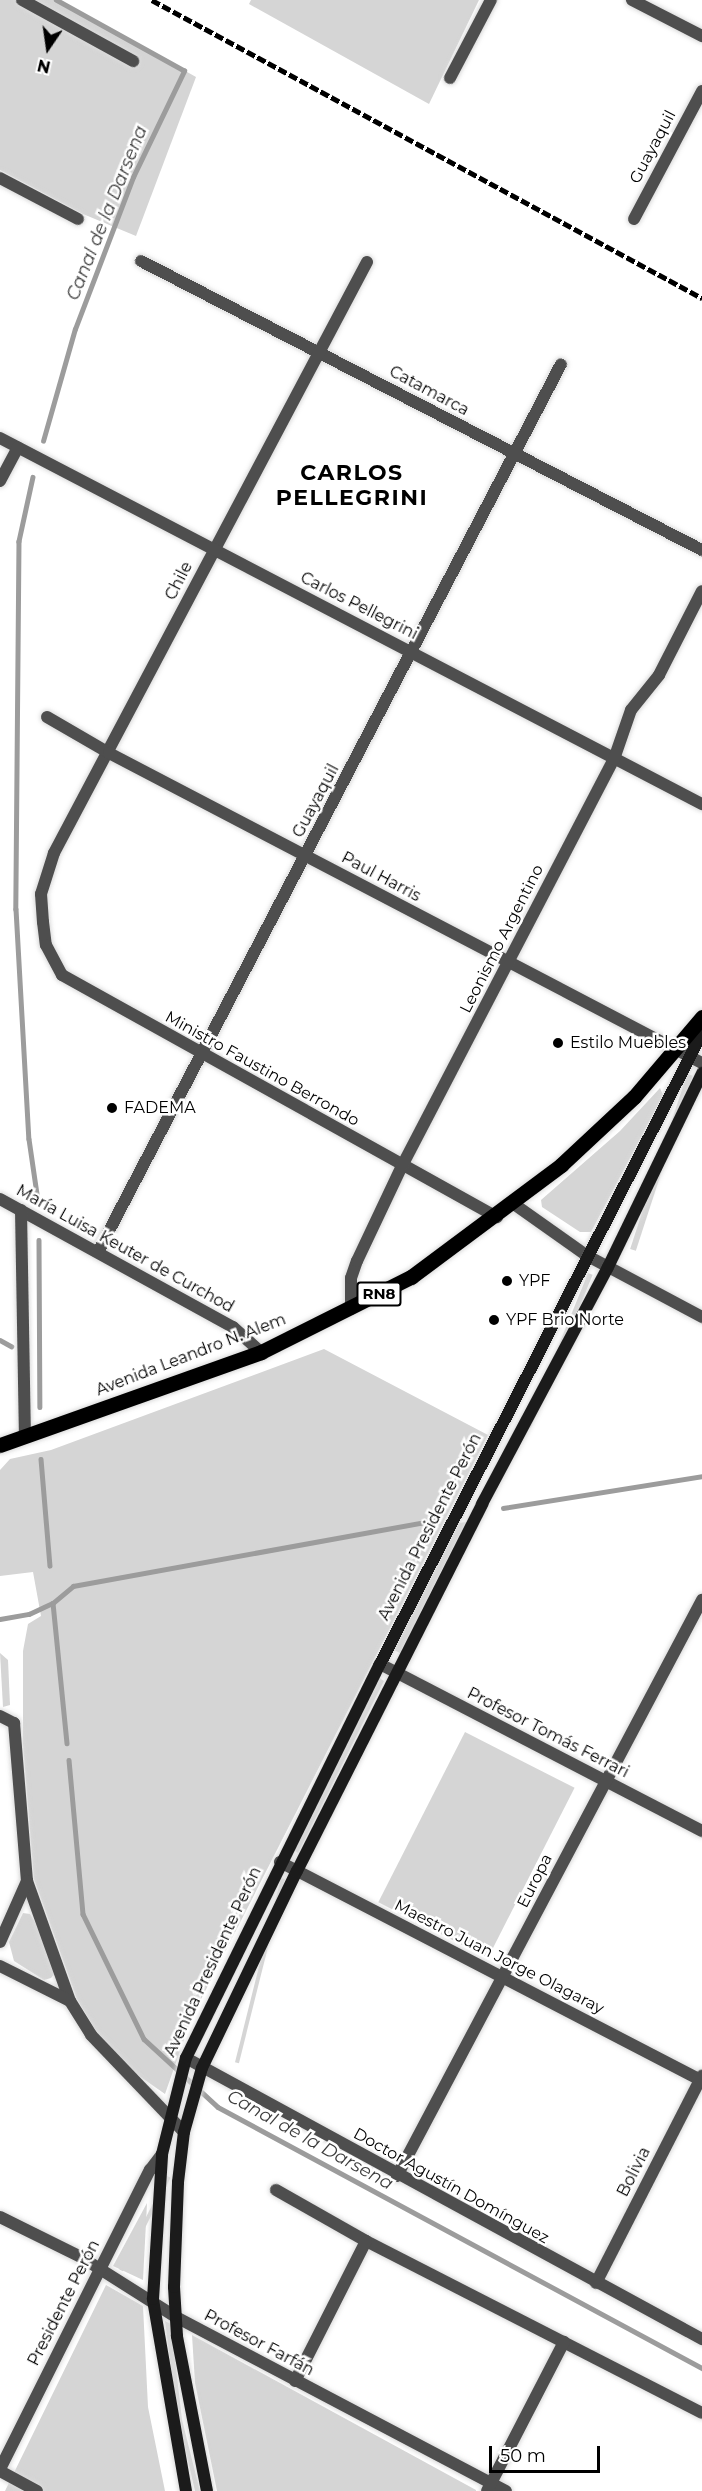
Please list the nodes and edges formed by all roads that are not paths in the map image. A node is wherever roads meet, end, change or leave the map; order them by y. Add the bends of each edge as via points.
1 (22, 0) edge
2 (492, 0) edge
3 (632, 0) edge
4 (702, 36) edge
5 (133, 61) dead end
6 (450, 78) dead end
7 (702, 91) edge
8 (0, 178) edge
9 (78, 219) dead end
10 (633, 219) dead end
11 (141, 261) dead end
12 (367, 262) dead end
13 (320, 352) junction
14 (561, 364) dead end
15 (0, 438) edge
16 (18, 447) junction
17 (514, 455) junction
18 (0, 481) edge
19 (216, 550) junction
20 (702, 550) edge
21 (702, 591) edge
22 (412, 652) junction
23 (47, 717) dead end
24 (109, 753) junction
25 (614, 759) junction
26 (702, 804) edge
27 (306, 856) junction
28 (43, 922) joint
29 (510, 962) junction
30 (702, 1017) edge
31 (702, 1033) edge
32 (676, 1049) junction
33 (202, 1054) junction
34 (696, 1060) edge
35 (702, 1073) edge
36 (402, 1166) junction
37 (0, 1198) edge
38 (514, 1204) junction
39 (21, 1210) junction
40 (497, 1216) junction
41 (98, 1252) junction
42 (586, 1255) junction
43 (608, 1267) junction
44 (351, 1309) junction
45 (702, 1317) edge
46 (261, 1352) junction
47 (22, 1436) junction
48 (494, 1439) junction
49 (0, 1444) edge
50 (512, 1448) junction
51 (0, 1452) edge
52 (702, 1600) edge
53 (380, 1664) junction
54 (396, 1673) junction
55 (0, 1716) edge
56 (604, 1780) junction
57 (702, 1831) edge
58 (280, 1862) junction
59 (297, 1871) junction
60 (27, 1881) junction
61 (0, 1942) edge
62 (0, 1966) edge
63 (504, 1978) junction
64 (70, 2001) junction
65 (186, 2058) junction
66 (202, 2068) junction
67 (701, 2079) edge
68 (170, 2115) junction
69 (184, 2132) junction
70 (162, 2154) junction
71 (397, 2176) junction
72 (276, 2190) dead end
73 (0, 2217) edge
74 (366, 2241) junction
75 (99, 2270) junction
76 (596, 2283) junction
77 (153, 2299) junction
78 (176, 2318) junction
79 (702, 2339) edge
80 (564, 2342) junction
81 (295, 2381) junction
82 (702, 2413) edge
83 (0, 2470) edge
84 (489, 2487) edge
85 (37, 2491) edge
86 (186, 2491) edge
87 (207, 2491) edge
88 (506, 2491) edge

1 - 5 street
2 - 6 street
3 - 4 street
7 - 10 street, Guayaquil
8 - 9 street
11 - 13 street, Catamarca
12 - 13 street, Chile
13 - 17 street, Catamarca
13 - 19 street, Chile
14 - 17 street, Guayaquil
15 - 16 street, Carlos Pellegrini
16 - 18 street
16 - 19 street, Carlos Pellegrini
17 - 20 street, Catamarca
17 - 22 street, Guayaquil
19 - 22 street, Carlos Pellegrini
19 - 24 street, Chile
21 - 25 street, Leonismo Argentino via 659,675 631,710
22 - 25 street, Carlos Pellegrini
22 - 27 street, Guayaquil
23 - 24 street, Paul Harris
24 - 27 street, Paul Harris
24 - 28 street, Chile via 45,875 41,894
25 - 26 street, Carlos Pellegrini
25 - 29 street, Leonismo Argentino
27 - 29 street, Paul Harris
27 - 33 street, Guayaquil
28 - 33 street, Ministro Faustino Berrondo via 46,945 62,975
29 - 32 street, Paul Harris
29 - 36 street, Leonismo Argentino
30 - 32 main road, RN8
31 - 34 main road, Avenida Presidente Perón
32 - 34 street, Paul Harris
32 - 38 main road, Avenida Leandro N. Alem / RN8 via 634,1097
33 - 36 street, Ministro Faustino Berrondo
33 - 41 street, Guayaquil
34 - 42 main road, Avenida Presidente Perón
35 - 43 main road, Avenida Presidente Perón
36 - 40 street, Ministro Faustino Berrondo
36 - 44 street, Leonismo Argentino via 357,1261 351,1278
37 - 39 street, María Luisa Keuter de Curchod
38 - 40 main road, Avenida Leandro N. Alem / RN8
38 - 42 street
39 - 41 street, María Luisa Keuter de Curchod
39 - 47 street
40 - 44 main road, Avenida Leandro N. Alem / RN8 via 411,1277
41 - 46 street, María Luisa Keuter de Curchod via 233,1327
42 - 43 street
42 - 48 main road, Avenida Presidente Perón
43 - 45 street
43 - 50 main road, Avenida Presidente Perón
44 - 46 main road, Avenida Leandro N. Alem / RN8
46 - 47 main road, Avenida Leandro N. Alem / RN8
47 - 49 main road, Avenida Leandro N. Alem / RN8
47 - 51 main road, Avenida Leandro N. Alem / RN8
48 - 50 main road
48 - 53 main road, Avenida Presidente Perón
50 - 54 main road, Avenida Presidente Perón
52 - 56 street, Europa
53 - 54 street, Profesor Tomás Ferrari
53 - 58 main road, Avenida Presidente Perón
54 - 56 street, Profesor Tomás Ferrari
54 - 59 main road, Avenida Presidente Perón
55 - 60 street via 14,1723
56 - 57 street, Profesor Tomás Ferrari
56 - 63 street, Europa
58 - 59 street, Maestro Juan Jorge Olagaray
58 - 65 main road, Avenida Presidente Perón
59 - 63 street, Maestro Juan Jorge Olagaray
59 - 66 main road, Avenida Presidente Perón
60 - 61 street
60 - 64 street
62 - 64 street
63 - 67 street, Maestro Juan Jorge Olagaray
63 - 71 street, Europa
64 - 68 street via 99,2043
65 - 66 street, Doctor Agustín Domínguez
65 - 68 main road, Avenida Presidente Perón
66 - 69 main road, Avenida Presidente Perón
66 - 71 street, Doctor Agustín Domínguez
67 - 76 street, Bolivia
68 - 69 street
68 - 70 main road, Avenida Presidente Perón
69 - 70 main road, Avenida Presidente Perón
69 - 78 main road via 174,2226
70 - 75 street, Presidente Perón
70 - 77 main road
71 - 76 street, Doctor Agustín Domínguez
72 - 74 street
73 - 75 street, Profesor Farfán
74 - 80 street
74 - 81 street
75 - 77 street, Profesor Farfán
75 - 83 street, Presidente Perón
76 - 79 street, Doctor Agustín Domínguez
77 - 78 street, Profesor Farfán
77 - 86 main road via 172,2428
78 - 81 street, Profesor Farfán
78 - 87 main road via 192,2429
80 - 82 street
80 - 84 street
81 - 84 street, Profesor Farfán
83 - 85 street
84 - 88 street, Profesor Farfán

